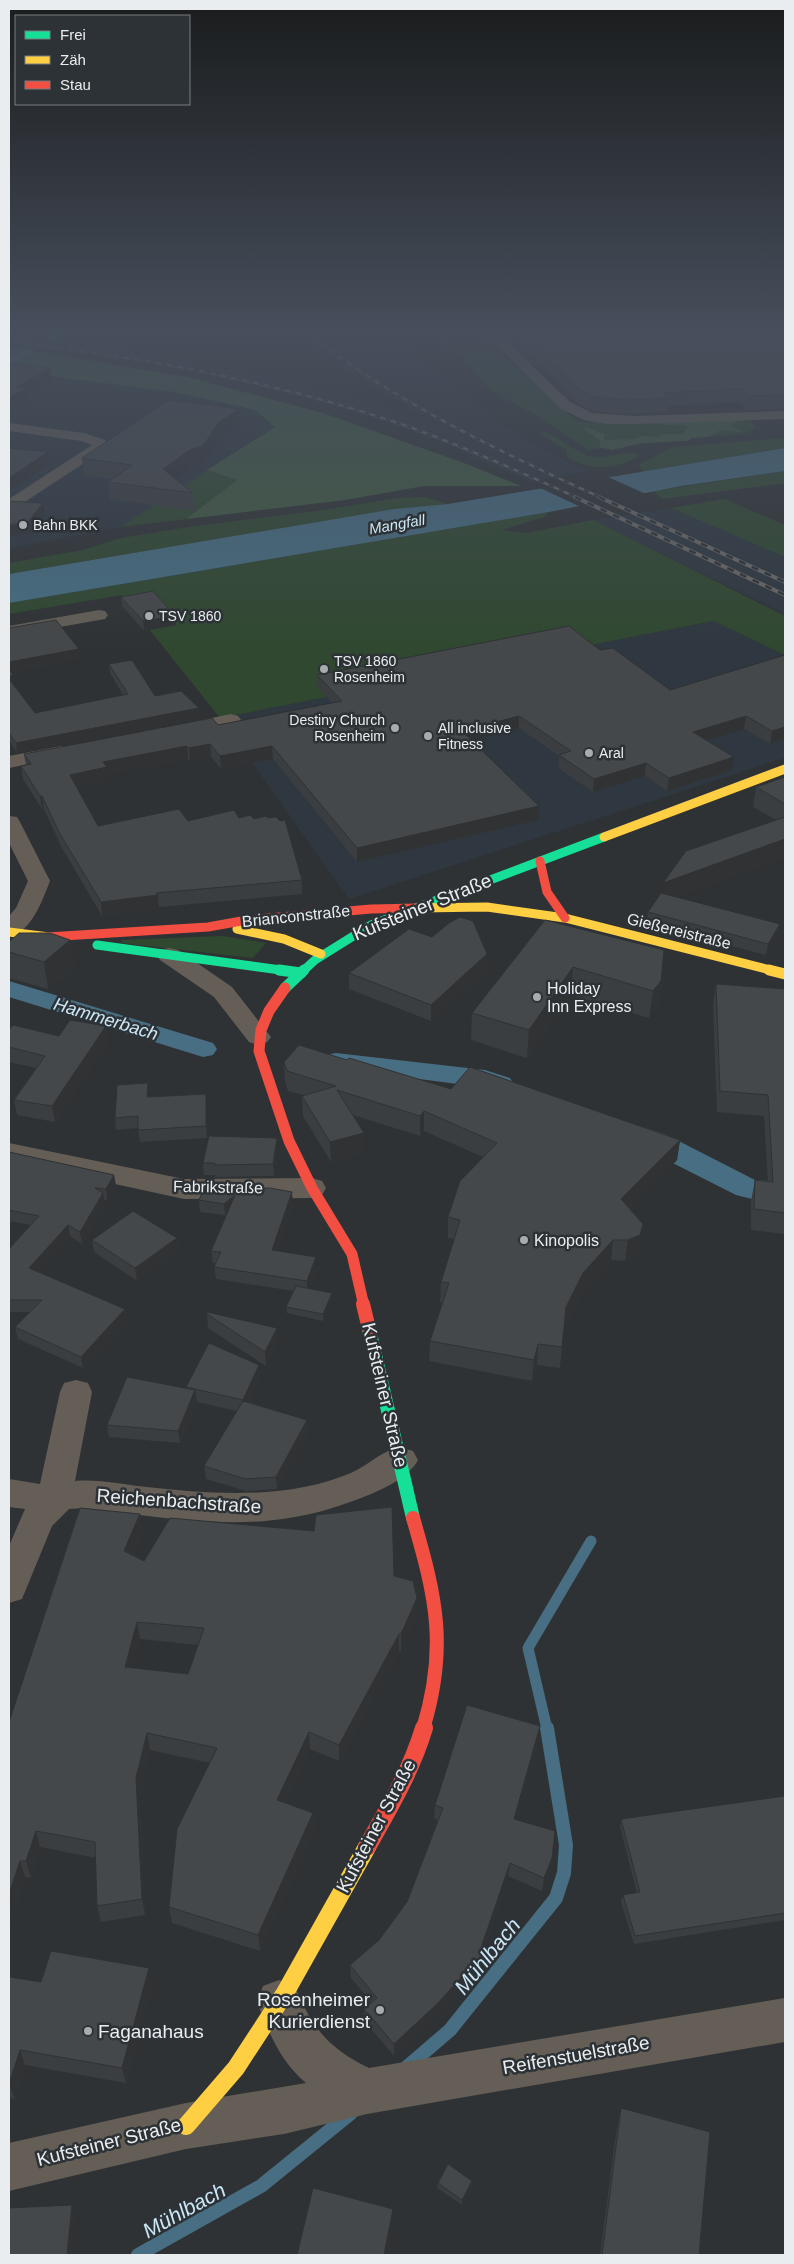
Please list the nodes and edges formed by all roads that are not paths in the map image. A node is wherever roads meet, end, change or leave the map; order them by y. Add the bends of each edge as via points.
1 (88, 439) edge
2 (9, 504) edge
3 (99, 615) dead end
4 (9, 631) edge
5 (231, 720) edge
6 (163, 733) edge
7 (76, 750) edge
8 (9, 762) edge
9 (785, 769) edge
10 (9, 822) edge
11 (540, 861) junction
12 (489, 879) junction
13 (505, 889) dead end
14 (527, 902) dead end
15 (415, 907) junction
16 (565, 918) junction
17 (208, 927) junction
18 (9, 931) edge
19 (47, 936) junction
20 (321, 954) junction
21 (169, 956) junction
22 (301, 972) junction
23 (785, 974) edge
24 (258, 1037) junction
25 (9, 1152) edge
26 (312, 1188) junction
27 (76, 1392) dead end
28 (401, 1460) junction
29 (9, 1493) edge
30 (54, 1500) junction
31 (9, 1588) edge
32 (279, 2002) junction
33 (785, 2020) edge
34 (367, 2091) junction
35 (186, 2126) junction
36 (9, 2167) edge

1 - 2 street via 100,443 99,446
3 - 4 street
5 - 6 street
7 - 8 street
9 - 11 main road, Kufsteiner Straße
10 - 18 street via 39,881 27,910
11 - 12 main road, Kufsteiner Straße
11 - 16 main road via 542,884
12 - 13 main road
12 - 15 main road, Kufsteiner Straße
14 - 16 main road, Gießereistraße
15 - 16 main road, Gießereistraße via 487,908
15 - 17 main road, Brianconstraße via 291,915
15 - 20 main road, Kufsteiner Straße via 371,925
16 - 23 main road, Gießereistraße
17 - 19 main road, Brianconstraße
17 - 20 main road, Brianconstraße via 266,934
18 - 19 main road, Brianconstraße
19 - 21 main road, Brianconstraße
20 - 22 main road, Kufsteiner Straße
21 - 22 main road, Brianconstraße
21 - 24 street, Brianconstraße via 223,992
22 - 24 main road, Kufsteiner Straße via 276,1001
24 - 26 main road, Kufsteiner Straße via 259,1051 289,1141
25 - 26 street, Fabrikstraße via 184,1189
26 - 28 main road, Kufsteiner Straße via 352,1254
27 - 30 street
28 - 30 street, Reichenbachstraße via 376,1478 341,1492 279,1506 232,1508 84,1494
28 - 32 main road, Kufsteiner Straße via 437,1617 438,1651 432,1694 405,1780
29 - 30 street, Reichenbachstraße
30 - 31 street via 38,1518
32 - 34 street via 290,2030 305,2053 324,2069
32 - 35 main road, Kufsteiner Straße via 236,2068
33 - 34 street, Reifenstuelstraße
34 - 35 street, Reifenstuelstraße via 284,2111
35 - 36 street, Kufsteiner Straße

